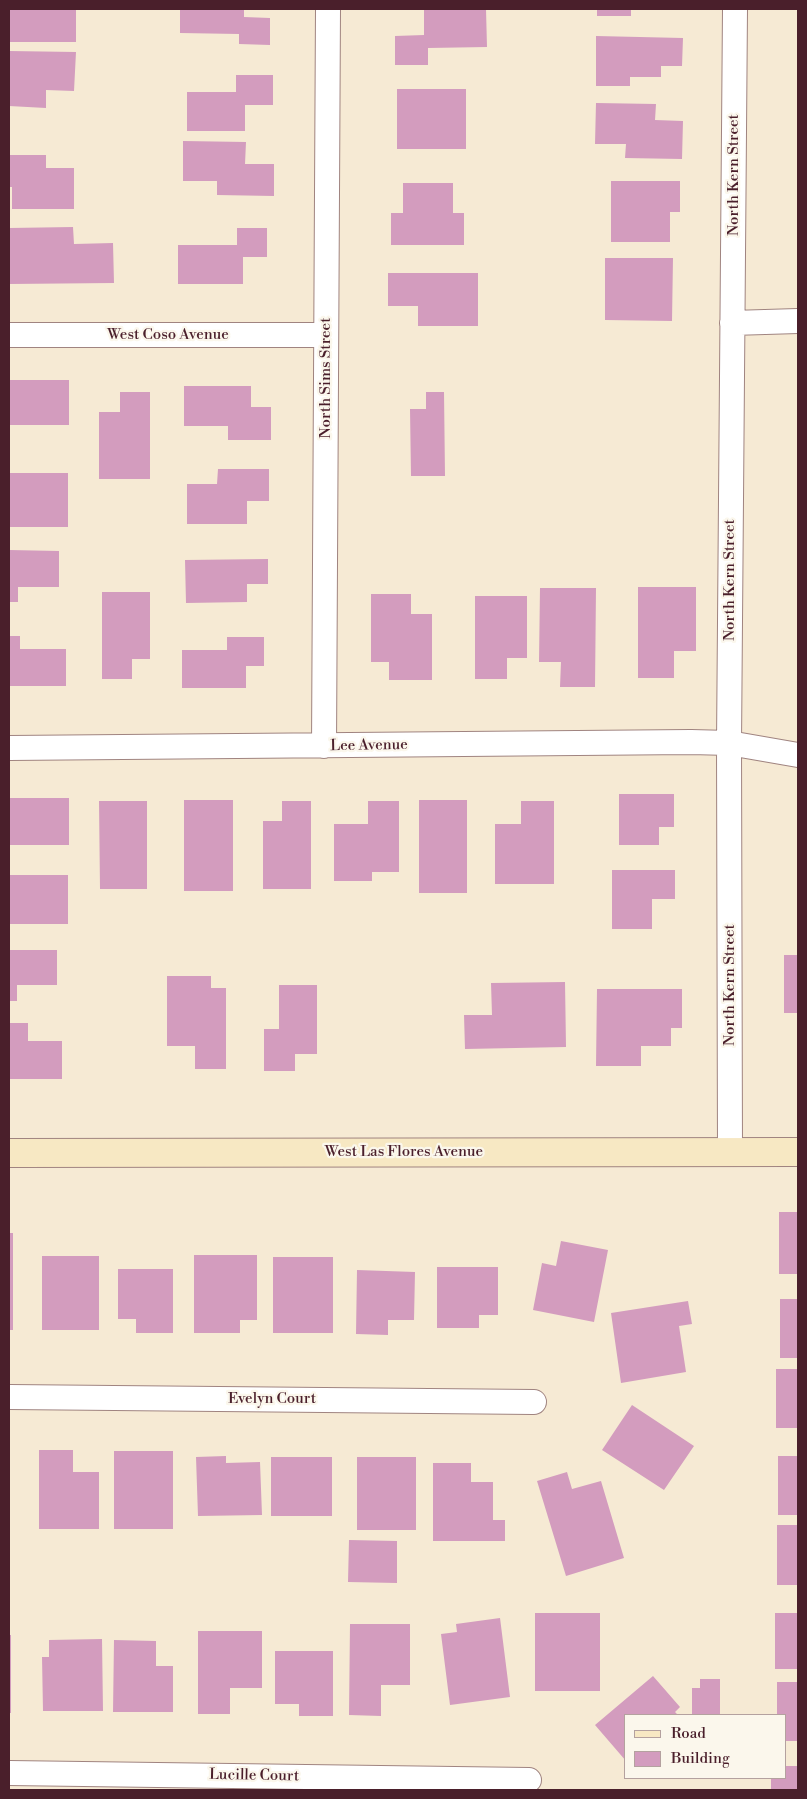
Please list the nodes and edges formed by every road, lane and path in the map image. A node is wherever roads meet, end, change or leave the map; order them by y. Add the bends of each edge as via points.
1 (328, 9) edge
2 (735, 9) edge
3 (798, 320) edge
4 (732, 323) junction
5 (9, 335) edge
6 (326, 335) junction
7 (729, 743) junction
8 (324, 746) junction
9 (9, 748) edge
10 (798, 755) edge
11 (730, 1151) junction
12 (798, 1152) edge
13 (9, 1153) edge
14 (9, 1397) edge
15 (534, 1402) dead end
16 (9, 1773) edge
17 (529, 1780) dead end

1 - 6 street, North Sims Street
2 - 4 street, North Kern Street
3 - 4 street
4 - 7 street, North Kern Street
5 - 6 street, West Coso Avenue
6 - 8 street, North Sims Street
7 - 8 street, Lee Avenue
7 - 10 street, Lee Avenue
7 - 11 street, North Kern Street
8 - 9 street, Lee Avenue
11 - 12 street, West Las Flores Avenue
11 - 13 street, West Las Flores Avenue
14 - 15 street, Evelyn Court
16 - 17 street, Lucille Court

